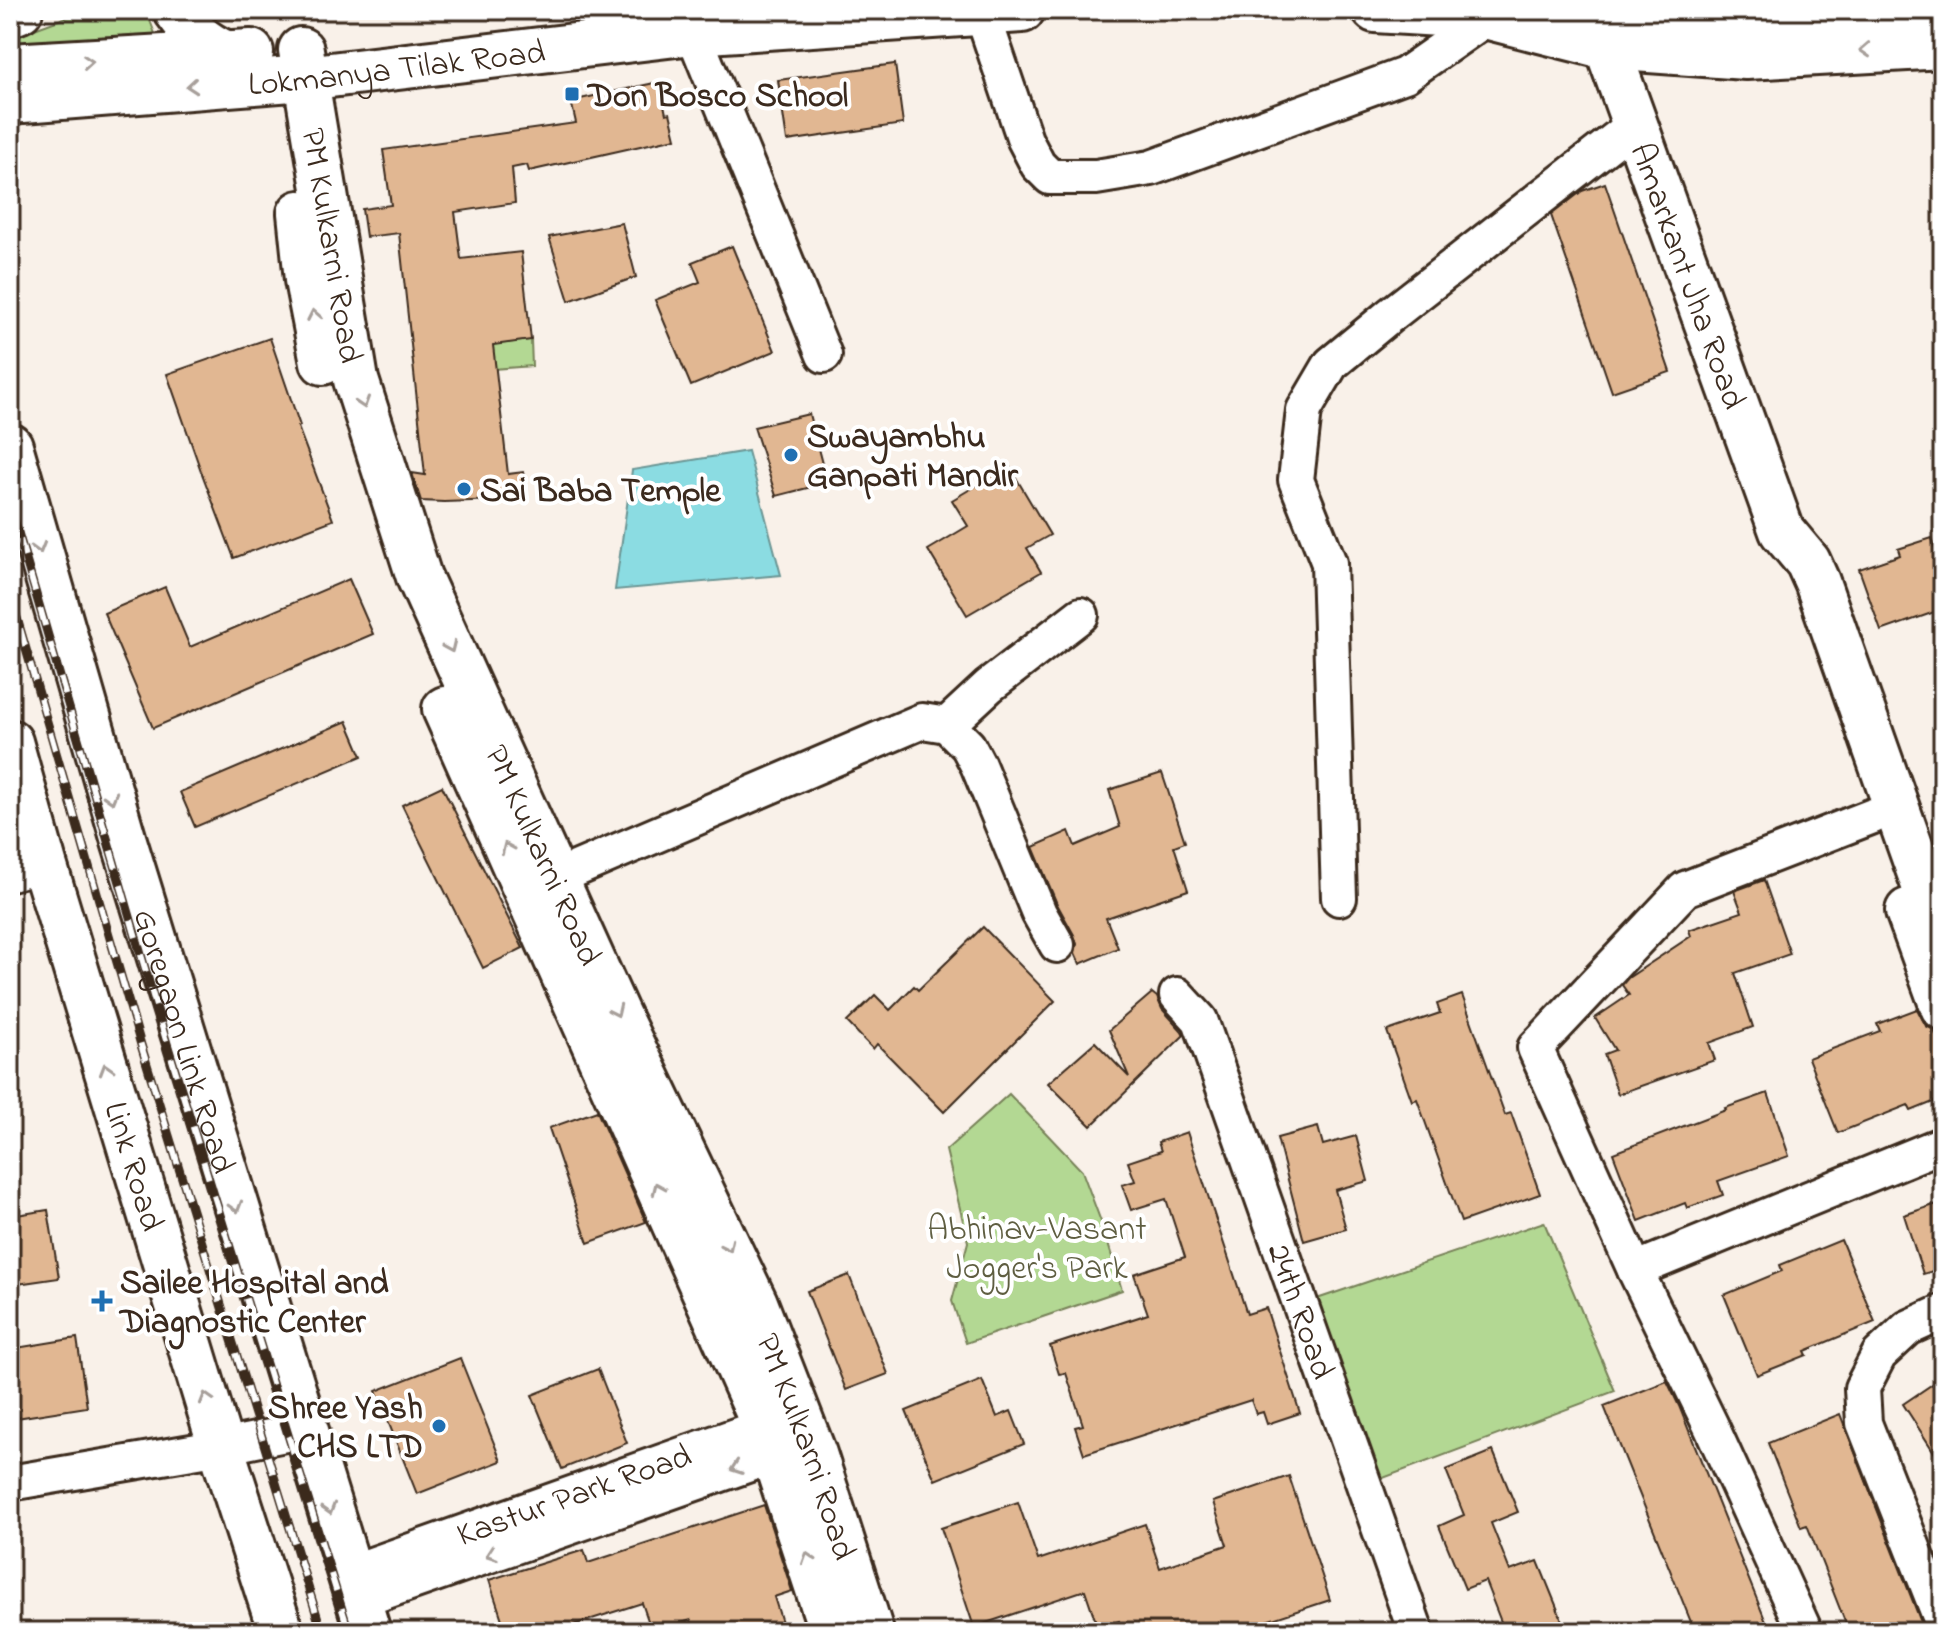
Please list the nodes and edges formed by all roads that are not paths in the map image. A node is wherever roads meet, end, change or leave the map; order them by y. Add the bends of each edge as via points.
1 (20, 10) edge
2 (176, 10) edge
3 (1375, 10) edge
4 (1547, 10) edge
5 (995, 11) edge
6 (1494, 13) edge
7 (10, 14) edge
8 (688, 17) edge
9 (1930, 24) edge
10 (1613, 34) junction
11 (225, 53) junction
12 (294, 65) junction
13 (10, 66) edge
14 (10, 101) edge
15 (1634, 125) junction
16 (824, 355) dead end
17 (10, 446) edge
18 (1782, 531) junction
19 (1081, 615) dead end
20 (947, 725) junction
21 (10, 742) edge
22 (1873, 816) junction
23 (27, 869) edge
24 (540, 884) junction
25 (1339, 898) dead end
26 (1943, 939) edge
27 (1057, 945) dead end
28 (1177, 995) dead end
29 (1943, 1007) edge
30 (1943, 1144) edge
31 (1635, 1270) junction
32 (1943, 1312) edge
33 (305, 1430) junction
34 (786, 1434) junction
35 (221, 1447) junction
36 (10, 1483) edge
37 (358, 1602) edge
38 (1943, 1624) edge
39 (281, 1632) edge
40 (832, 1632) edge
41 (871, 1632) edge
42 (1416, 1632) edge
43 (1805, 1632) edge

1 - 7 main road
2 - 11 main road via 191,31
3 - 6 main road
4 - 10 main road
5 - 6 street via 1025,140 1050,177 1096,177 1151,168 1405,75
5 - 8 main road, Lokmanya Tilak Road
6 - 10 main road
8 - 12 main road, Lokmanya Tilak Road
8 - 16 street
9 - 10 main road via 1746,57
10 - 15 main road, Amarkant Jha Road
11 - 12 main road, Lokmanya Tilak Road
13 -> 11 main road, Lokmanya Tilak Road
12 -> 14 main road, Lokmanya Tilak Road
12 - 24 main road, PM Kulkarni Road via 356,380 419,577
15 - 18 main road, Amarkant Jha Road
15 - 25 street via 1331,364 1304,410 1296,480 1329,563
17 -> 33 main road, Goregaon Link Road via 124,841
18 - 22 main road, Amarkant Jha Road via 1782,571
18 - 26 main road, Amarkant Jha Road via 1817,582
19 - 20 street
20 - 24 street via 922,721
20 - 27 street via 978,765
21 - 23 main road, Link Road
22 - 29 main road, Amarkant Jha Road
22 - 31 street via 1685,889 1535,1048
35 -> 23 main road, Link Road
24 - 34 main road, PM Kulkarni Road via 629,1040 755,1303
28 - 42 street, 24th Road via 1200,1020
30 - 31 street
31 - 43 street
32 - 38 street via 1908,1328 1879,1355 1862,1388 1864,1423
33 - 35 street
33 -> 37 main road, Goregaon Link Road
34 - 37 street, Kastur Park Road
40 -> 34 main road, PM Kulkarni Road
34 - 41 main road, PM Kulkarni Road
35 - 36 street
35 - 39 main road, Link Road

